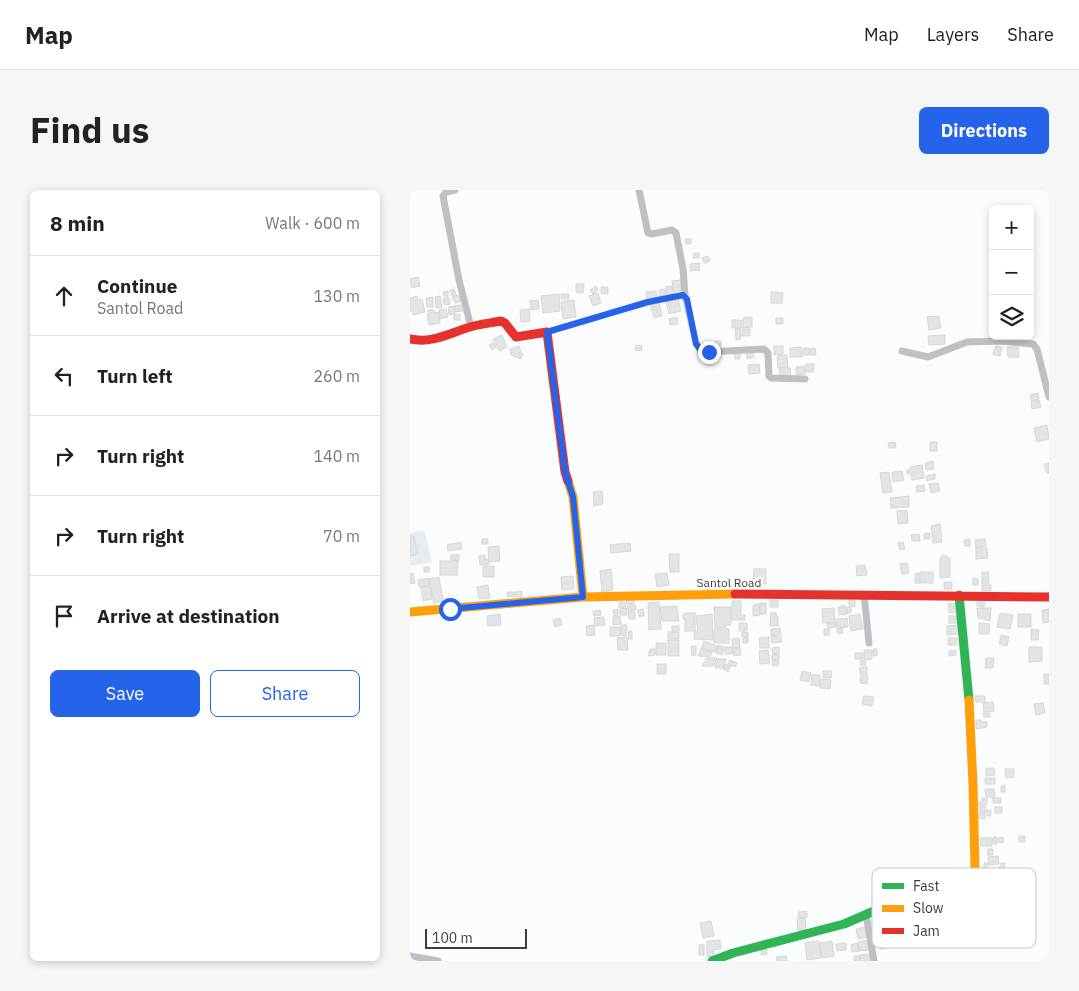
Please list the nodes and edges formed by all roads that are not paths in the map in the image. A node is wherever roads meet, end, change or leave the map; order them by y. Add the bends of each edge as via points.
1 (455, 190) edge
2 (639, 190) edge
3 (685, 295) junction
4 (471, 326) junction
5 (547, 332) junction
6 (410, 339) edge
7 (902, 351) dead end
8 (805, 378) dead end
9 (1049, 397) edge
10 (864, 594) junction
11 (959, 595) junction
12 (1049, 596) edge
13 (583, 597) junction
14 (410, 612) edge
15 (869, 643) dead end
16 (975, 868) edge
17 (872, 912) edge
18 (866, 914) junction
19 (410, 956) edge
20 (438, 961) edge
21 (712, 961) edge
22 (874, 961) edge

1 - 4 street via 443,196
2 - 3 street via 648,233 672,230 676,234
3 - 5 street via 648,302
3 - 8 street via 700,350 764,348 768,353 771,378
4 - 5 street via 501,321 516,337
4 - 6 street via 438,337
5 - 13 street via 565,472 573,497
7 - 9 street via 928,357 967,342 1033,344
10 - 11 street, Santol Road
10 - 13 street, Santol Road
10 - 15 street
11 - 12 street, Santol Road
11 - 16 street via 970,715
13 - 14 street, Santol Road
17 - 18 street
18 - 21 street via 844,924
18 - 22 street
19 - 20 street

